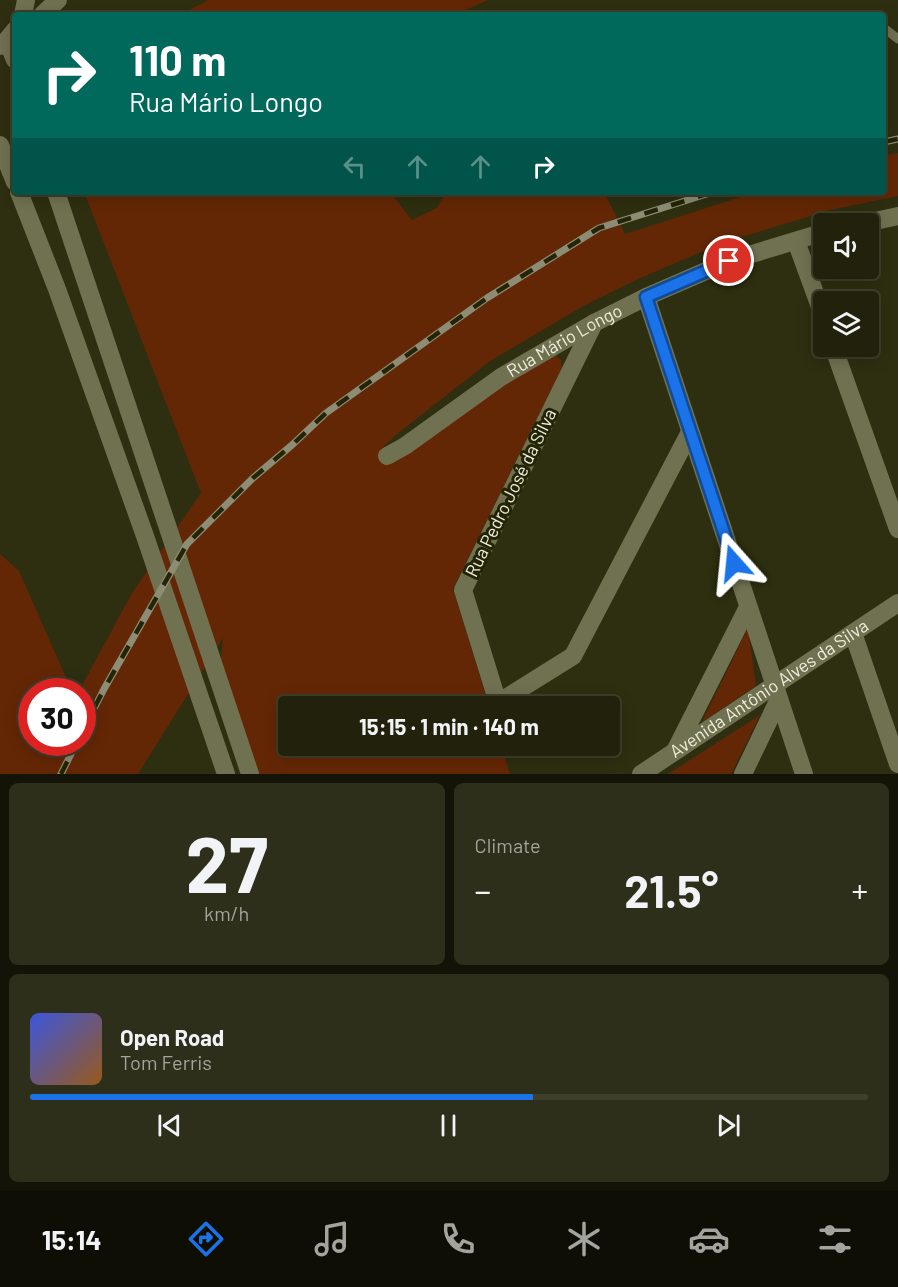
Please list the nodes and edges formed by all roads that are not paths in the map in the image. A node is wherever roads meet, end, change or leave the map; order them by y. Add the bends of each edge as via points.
1 (58, 0) edge
2 (45, 12) edge
3 (886, 30) edge
4 (898, 39) edge
5 (0, 145) edge
6 (12, 175) edge
7 (20, 195) edge
8 (57, 195) edge
9 (898, 216) edge
10 (879, 220) edge
11 (813, 236) edge
12 (796, 241) junction
13 (814, 291) edge
14 (646, 297) junction
15 (594, 323) junction
16 (837, 357) edge
17 (690, 432) junction
18 (387, 456) dead end
19 (898, 529) edge
20 (898, 603) edge
21 (748, 607) junction
22 (853, 633) junction
23 (777, 692) junction
24 (674, 752) junction
25 (898, 764) edge
26 (226, 774) edge
27 (250, 774) edge
28 (641, 774) edge
29 (743, 774) edge
30 (804, 774) edge

1 - 2 street
3 - 4 lane
5 - 6 street
7 - 26 street via 73,333
8 - 27 street
9 - 10 street
11 - 12 street, Rua Mário Longo
12 - 13 street
12 - 14 street, Rua Mário Longo via 729,261
14 - 15 street, Rua Mário Longo
14 - 17 street
15 - 17 street, Rua Pedro José da Silva via 463,590 498,703 573,656
15 - 18 street, Rua Mário Longo via 501,378
16 - 19 street
17 - 21 street
20 - 22 street, Avenida Antônio Alves da Silva
21 - 23 street
21 - 24 street
22 - 23 street, Avenida Antônio Alves da Silva
22 - 25 street
23 - 24 street, Avenida Antônio Alves da Silva
23 - 29 street
23 - 30 street
24 - 28 street, Avenida Antônio Alves da Silva

